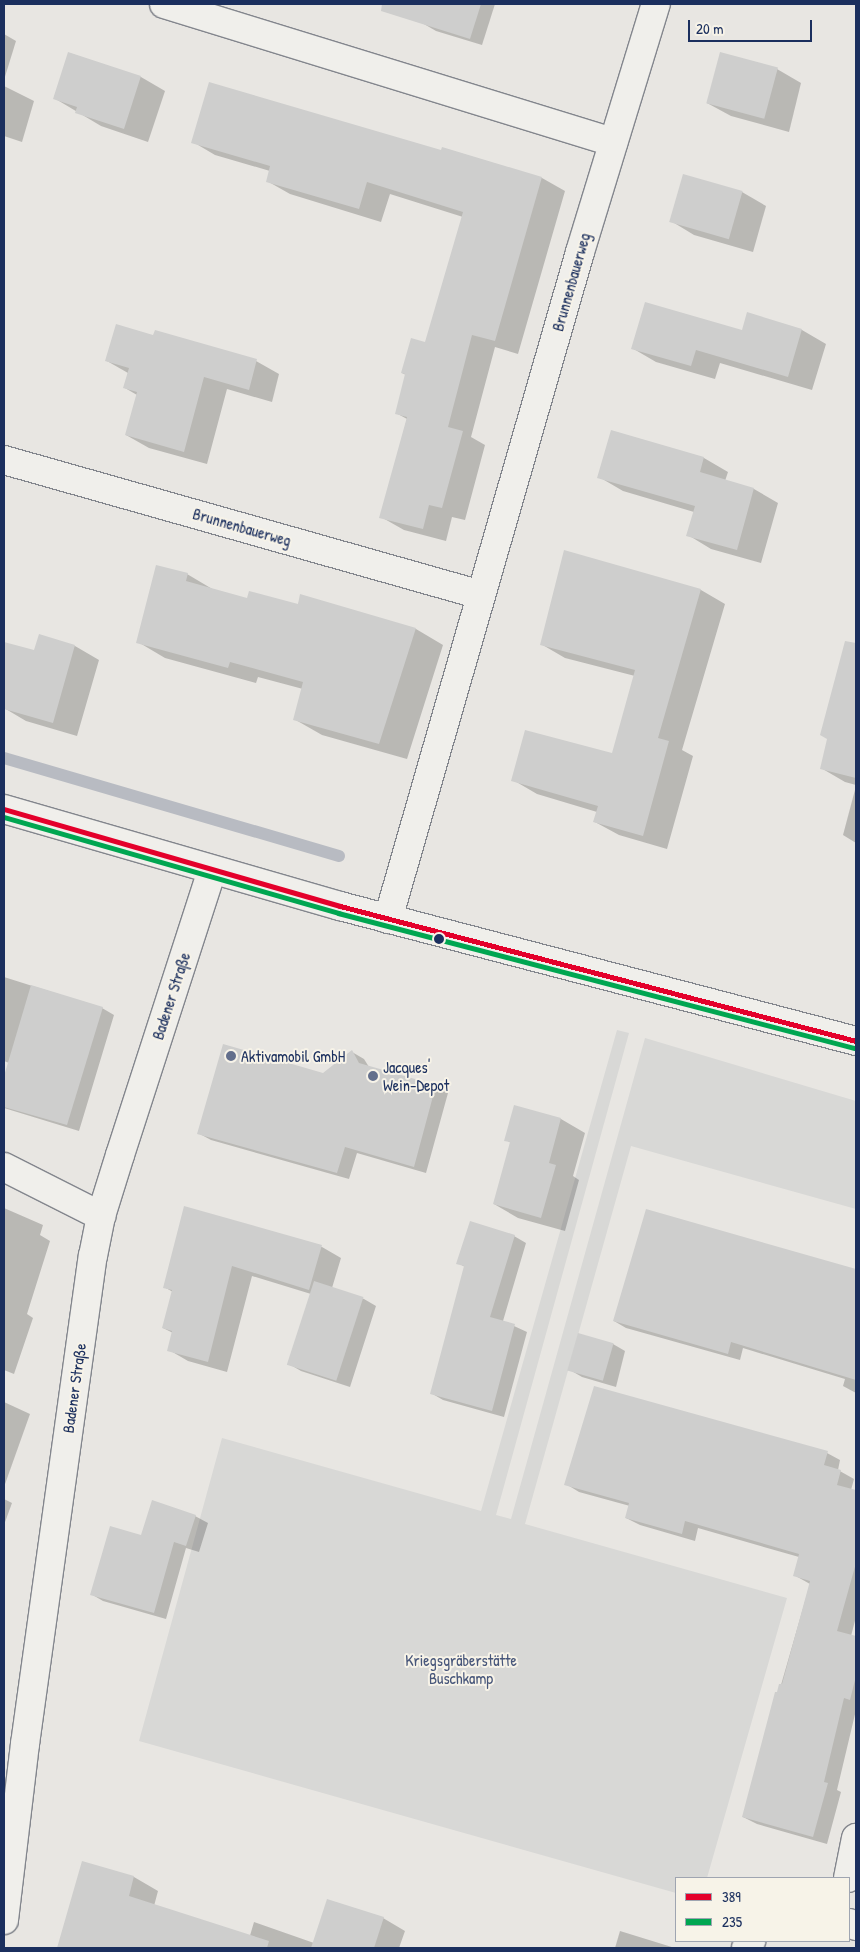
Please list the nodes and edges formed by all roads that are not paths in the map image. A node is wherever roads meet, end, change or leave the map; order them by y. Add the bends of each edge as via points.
1 (164, 4) edge
2 (656, 4) edge
3 (613, 142) junction
4 (4, 460) edge
5 (480, 595) junction
6 (4, 810) edge
7 (212, 871) junction
8 (388, 919) junction
9 (856, 1041) edge
10 (4, 1167) edge
11 (101, 1216) junction
12 (14, 1738) edge
13 (856, 1838) edge
14 (848, 1877) edge
15 (4, 1920) edge

1 - 3 street
2 - 3 street, Brunnenbauerweg
3 - 5 street, Brunnenbauerweg
4 - 5 street, Brunnenbauerweg
5 - 8 street, Brunnenbauerweg
6 - 7 street
7 - 8 street
7 - 11 street, Badener Straße
8 - 9 street
10 - 11 street
11 - 12 street, Badener Straße
12 - 15 street, Badener Straße
13 - 14 street

